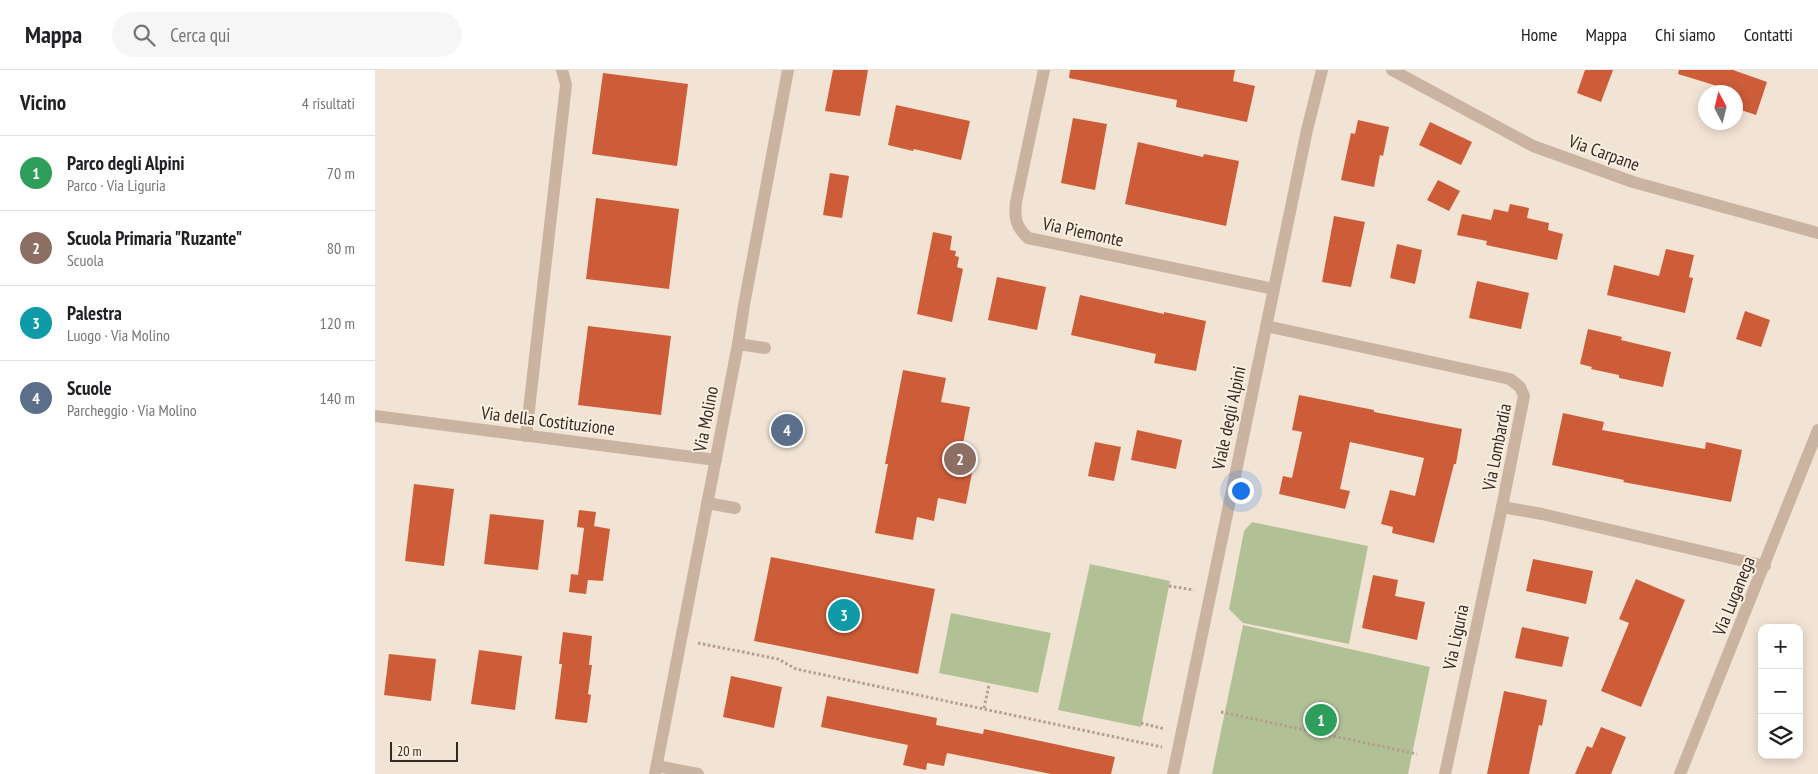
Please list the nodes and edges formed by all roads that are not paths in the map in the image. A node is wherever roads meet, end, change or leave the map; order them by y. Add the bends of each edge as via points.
1 (562, 70) edge
2 (788, 70) edge
3 (1044, 70) edge
4 (1322, 70) edge
5 (1392, 70) edge
6 (1818, 233) edge
7 (1274, 289) junction
8 (1266, 326) junction
9 (738, 344) junction
10 (765, 348) dead end
11 (375, 416) edge
12 (1818, 430) edge
13 (526, 436) junction
14 (716, 460) junction
15 (707, 503) junction
16 (1502, 507) junction
17 (735, 508) dead end
18 (1765, 566) junction
19 (656, 770) edge
20 (698, 774) edge
21 (1173, 774) edge
22 (1445, 774) edge
23 (1681, 774) edge

1 - 13 street via 566,85
2 - 9 street, Via Molino
3 - 7 street, Via Piemonte via 1016,202 1016,224 1020,231 1028,238
4 - 7 street, Viale degli Alpini
5 - 6 street, Via Carpane via 1533,146 1633,182
7 - 8 street, Viale degli Alpini
8 - 16 street, Via Lombardia via 1510,379 1520,387 1524,396
8 - 21 street, Viale degli Alpini
9 - 10 street
9 - 14 street, Via Molino
11 - 13 street, Via della Costituzione
12 - 18 street, Via Luganega
13 - 14 street, Via della Costituzione
14 - 15 street, Via Molino
15 - 17 street
15 - 19 street, Via Molino
16 - 18 street, Via Lombardia
16 - 22 street, Via Liguria
18 - 23 street, Via Luganega
19 - 20 street

